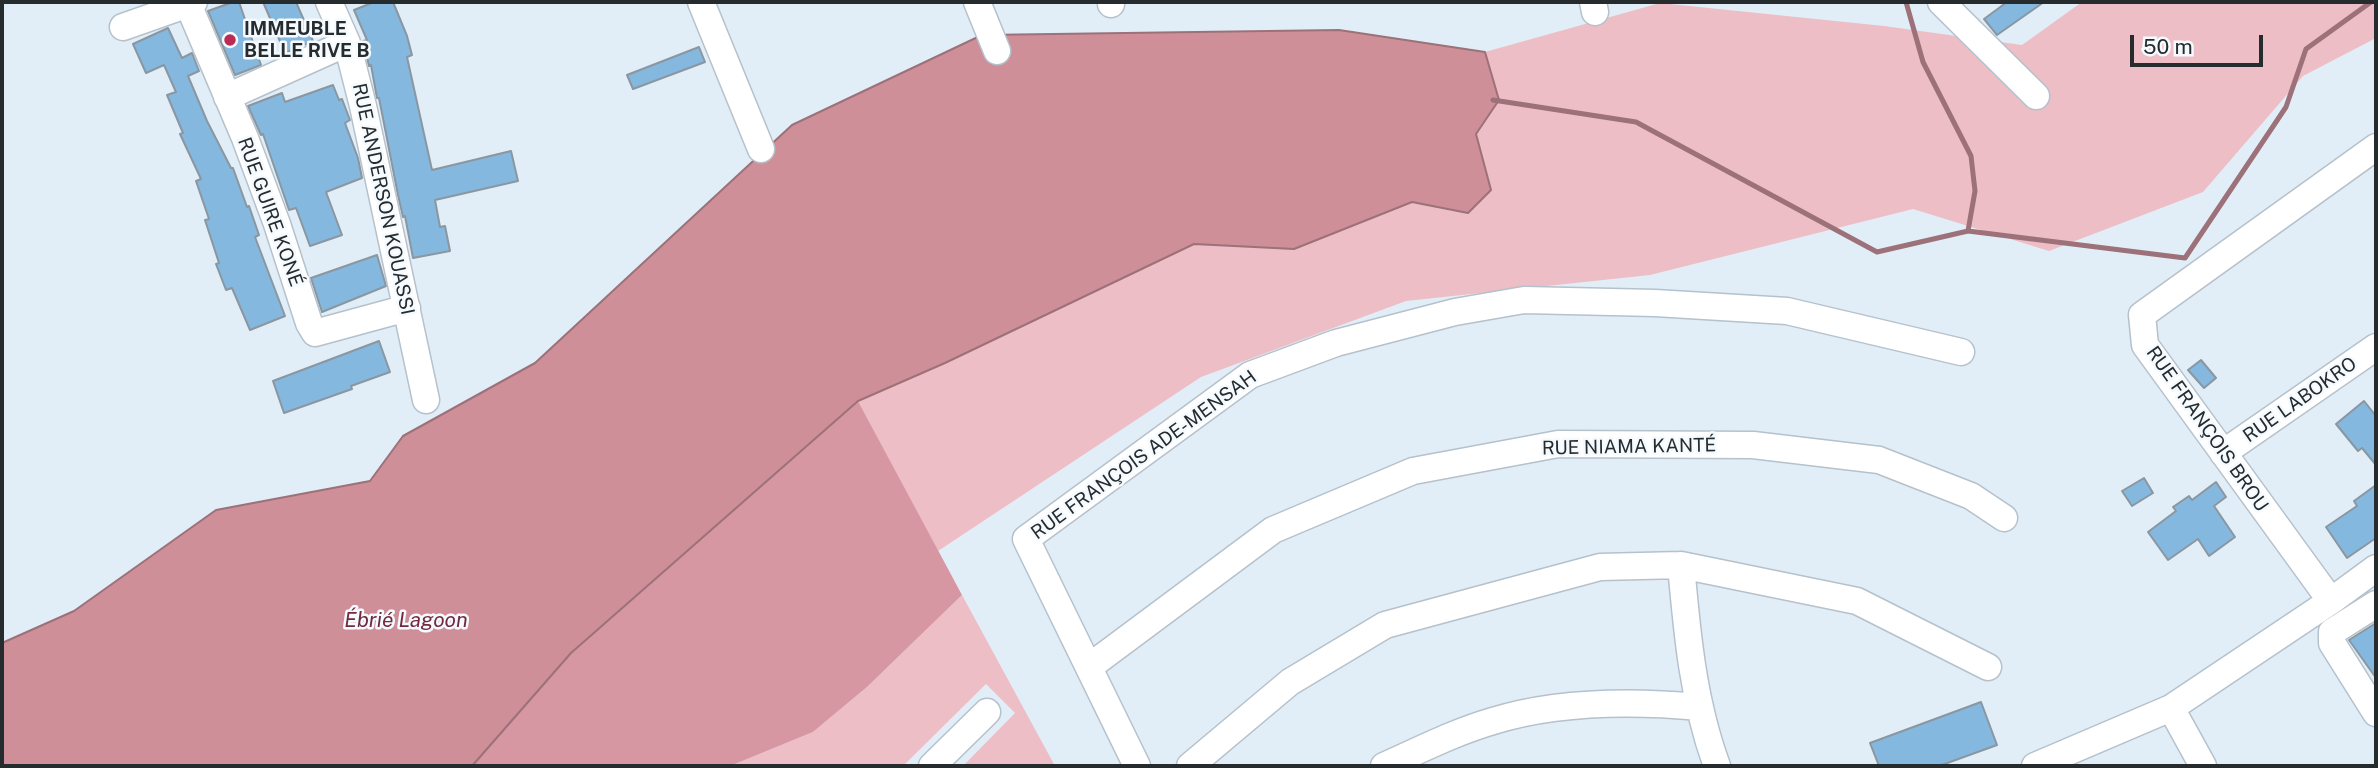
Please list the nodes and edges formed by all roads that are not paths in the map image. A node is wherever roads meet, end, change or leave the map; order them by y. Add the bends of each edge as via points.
1 (328, 2) edge
2 (701, 2) edge
3 (978, 2) edge
4 (1941, 2) edge
5 (191, 3) edge
6 (123, 27) dead end
7 (347, 43) junction
8 (997, 51) dead end
9 (2036, 96) dead end
10 (227, 97) junction
11 (2376, 147) edge
12 (761, 149) dead end
13 (407, 308) junction
14 (2376, 348) edge
15 (1961, 352) dead end
16 (426, 400) dead end
17 (2223, 453) junction
18 (2004, 518) dead end
19 (1681, 565) junction
20 (2375, 571) edge
21 (2331, 601) junction
22 (2376, 604) edge
23 (1089, 667) junction
24 (1988, 667) dead end
25 (1700, 707) junction
26 (2171, 708) junction
27 (987, 712) dead end
28 (2376, 713) edge
29 (932, 766) edge
30 (1137, 766) edge
31 (1189, 766) edge
32 (1384, 766) edge
33 (1717, 766) edge
34 (2035, 766) edge
35 (2203, 766) edge

1 - 7 street, RUE ANDERSON KOUASSI
2 - 12 street
3 - 8 street
4 - 9 street
5 - 6 street
5 - 10 street, RUE GUIRE KONÉ
7 - 10 street
7 - 13 street, RUE ANDERSON KOUASSI
10 - 13 street, RUE GUIRE KONÉ via 315,333
11 - 17 street, RUE FRANÇOIS BROU via 2143,315 2145,345
13 - 16 street, RUE ANDERSON KOUASSI
14 - 17 street, RUE LABOKRO
15 - 23 street, RUE FRANÇOIS ADE-MENSAH via 1787,311 1524,300 1455,312 1336,343 1250,375 1026,539
17 - 21 street, RUE FRANÇOIS BROU
18 - 23 street, RUE NIAMA KANTÉ via 1971,496 1879,460 1753,445 1558,444 1413,471 1273,530
19 - 24 street via 1857,601
19 - 25 street
19 - 31 street via 1600,567 1385,625 1290,682
20 - 21 street
21 - 26 street
22 - 28 street via 2332,632 2332,643
23 - 30 street, RUE FRANÇOIS ADE-MENSAH
25 - 32 street via 1645,702 1535,712 1493,720
25 - 33 street
26 - 34 street
26 - 35 street
27 - 29 street

